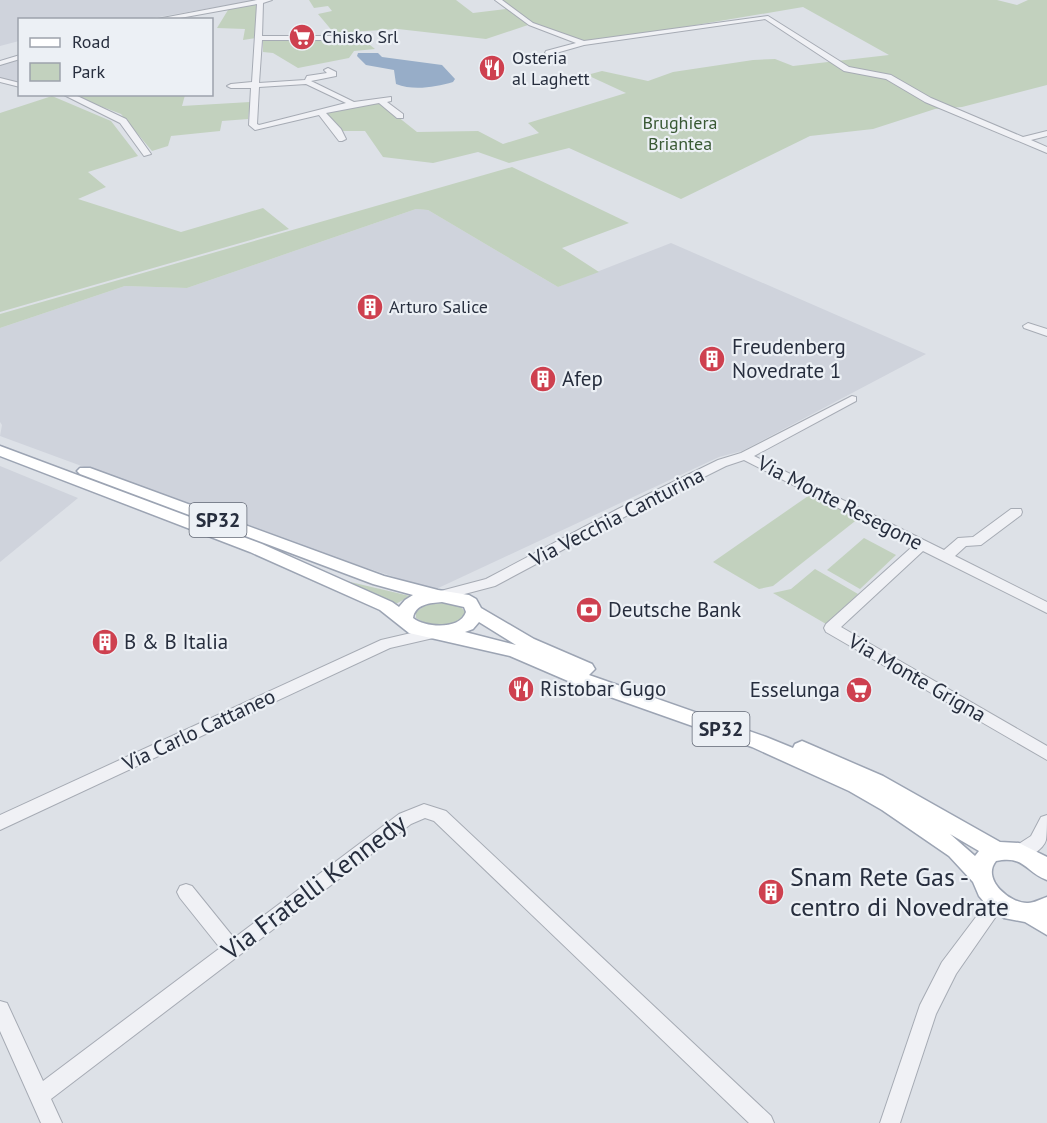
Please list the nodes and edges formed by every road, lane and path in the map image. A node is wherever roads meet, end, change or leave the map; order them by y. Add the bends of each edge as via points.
1 (204, 0) edge
2 (263, 0) edge
3 (498, 0) edge
4 (216, 8) junction
5 (165, 18) edge
6 (259, 38) junction
7 (337, 39) dead end
8 (583, 43) junction
9 (549, 53) dead end
10 (18, 57) edge
11 (2, 60) edge
12 (328, 70) dead end
13 (0, 80) edge
14 (307, 82) junction
15 (261, 83) junction
16 (18, 84) edge
17 (231, 86) dead end
18 (70, 96) edge
19 (353, 104) junction
20 (321, 112) junction
21 (400, 116) dead end
22 (1047, 133) edge
23 (342, 139) dead end
24 (1022, 140) junction
25 (1047, 150) edge
26 (147, 154) dead end
27 (1028, 326) dead end
28 (1047, 333) edge
29 (852, 399) dead end
30 (0, 440) edge
31 (0, 451) edge
32 (746, 456) junction
33 (1016, 512) dead end
34 (922, 545) junction
35 (945, 556) junction
36 (490, 583) junction
37 (437, 596) junction
38 (1047, 608) edge
39 (474, 610) junction
40 (405, 621) junction
41 (438, 632) junction
42 (386, 644) junction
43 (1047, 754) edge
44 (7, 821) edge
45 (1047, 822) edge
46 (0, 831) edge
47 (997, 851) junction
48 (1035, 856) edge
49 (186, 892) dead end
50 (1012, 906) edge
51 (231, 948) junction
52 (0, 1010) edge
53 (39, 1096) junction
54 (52, 1123) edge
55 (764, 1123) edge
56 (890, 1123) edge

1 - 4 street
2 - 4 street
2 - 6 street
3 - 8 street via 531,24
4 - 5 street
6 - 7 street
6 - 15 street
8 - 9 street
8 - 24 street via 766,16 847,69 888,76 928,100
10 - 11 street
12 - 14 street via 333,74
13 - 16 street
14 - 15 street
14 - 19 street
15 - 17 street
15 - 20 street via 255,127
18 - 26 street via 123,121
19 - 20 street
19 - 21 street via 384,99
20 - 23 street
22 - 24 street
24 - 25 street
27 - 28 street
29 - 32 street, Via Monte Resegone
30 - 37 main road, SP32 via 379,580
31 - 40 main road, SP32 via 256,548 379,602
32 - 34 street, Via Monte Resegone
32 - 36 street, Via Vecchia Canturina via 722,463
33 - 35 street, Via Monte Resegone via 976,542 963,541
34 - 35 street, Via Monte Resegone
34 - 43 street, Via Monte Grigna via 831,628
35 - 38 street, Via Monte Resegone
36 - 37 street, Via Vecchia Canturina
36 - 39 street, Via Vecchia Canturina via 477,595
37 - 39 main road via 461,598
37 - 40 main road via 410,604 404,611
39 - 41 main road via 466,626
39 - 47 main road, SP32 via 528,644 596,673 847,767
40 - 41 main road, SP32 via 418,630
40 - 42 street, Via Carlo Cattaneo via 400,633
41 - 42 street, Via Carlo Cattaneo
41 - 50 main road, SP32 via 514,651 588,682 759,742 823,770 889,804 934,834 968,860
42 - 44 street, Via Carlo Cattaneo
44 - 46 street, Via Carlo Cattaneo
45 - 48 street
47 - 48 main road
47 - 50 main road via 984,860
49 - 51 street
50 - 56 street via 949,968 927,1012
51 - 53 street, Via Fratelli Kennedy
51 - 55 street, Via Fratelli Kennedy via 405,819 424,810 440,816
52 - 53 street
53 - 54 street

